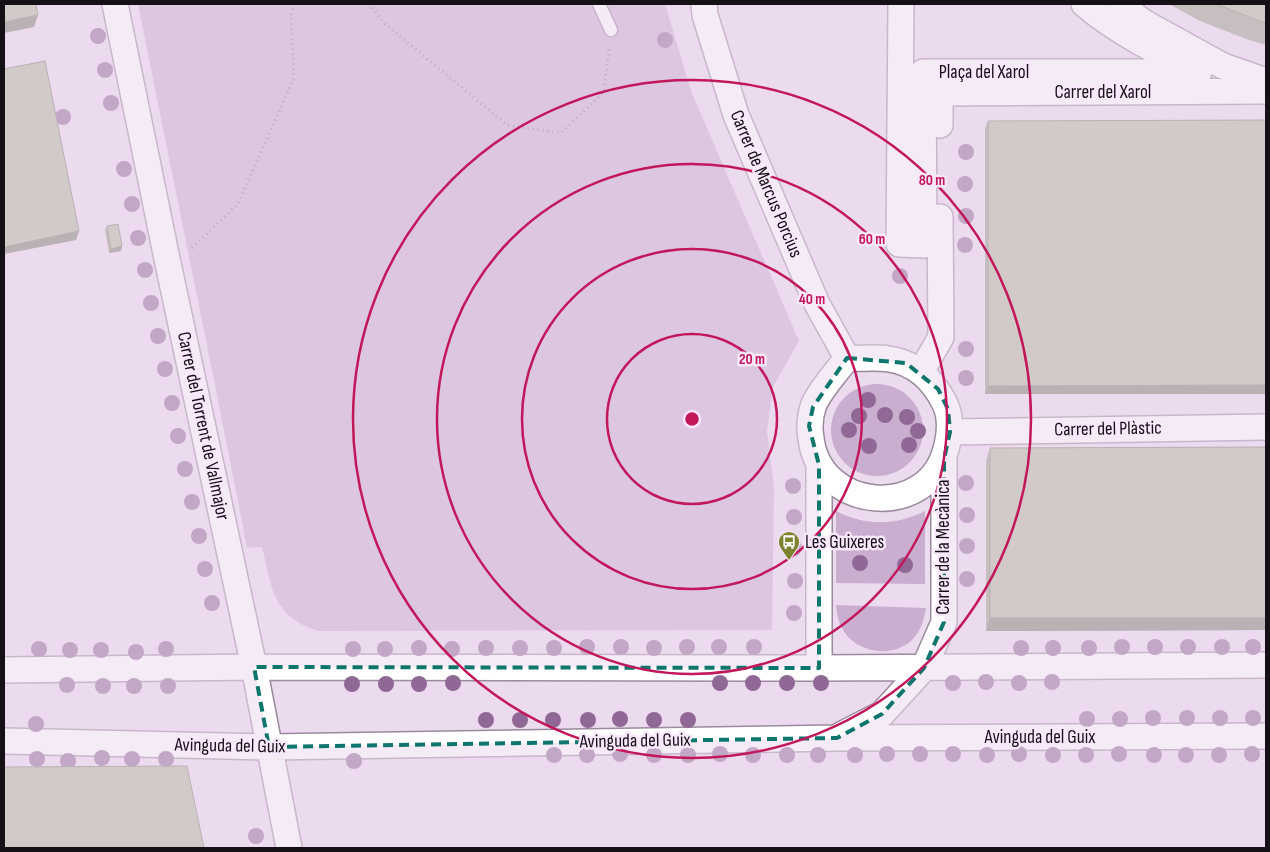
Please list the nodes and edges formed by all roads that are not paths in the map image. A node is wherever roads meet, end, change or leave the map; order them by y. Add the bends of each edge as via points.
1 (115, 4) edge
2 (599, 4) edge
3 (704, 4) edge
4 (901, 4) edge
5 (1084, 4) edge
6 (1119, 4) edge
7 (612, 30) road end
8 (1266, 81) edge
9 (1266, 91) edge
10 (847, 358) junction
11 (921, 372) junction
12 (1266, 427) edge
13 (950, 432) junction
14 (944, 460) junction
15 (820, 465) junction
16 (1266, 665) edge
17 (254, 667) junction
18 (819, 668) junction
19 (924, 668) junction
20 (4, 670) edge
21 (1266, 736) edge
22 (837, 738) junction
23 (4, 741) edge
24 (269, 747) junction
25 (289, 848) edge

1 - 17 street, Carrer del Torrent de Vallmajor
2 - 7 lane
3 - 10 street, Carrer de Marcus Porcius via 704,15 736,115 817,304
4 - 5 street, Plaça del Xarol via 899,244 924,245 923,72 1199,72 1123,32
6 - 8 street via 1145,23 1223,66
9 - 11 street, Carrer del Xarol via 940,93 941,337
10 - 11 street via 888,359 906,363
10 - 15 street via 813,406 809,426 812,446
11 - 13 street via 938,389 948,409
12 - 13 street, Carrer del Plàstic
13 - 14 street
14 - 15 street via 928,480 908,494 883,499 858,496 836,484
14 - 19 street, Carrer de la Mecànica via 944,622
15 - 18 street
16 - 19 street
17 - 18 street
17 - 20 street
17 - 24 street, Carrer del Torrent de Vallmajor
18 - 19 street
19 - 22 street, Carrer de la Mecànica via 882,714
21 - 22 street, Avinguda del Guix
22 - 24 street, Avinguda del Guix
23 - 24 street, Avinguda del Guix
24 - 25 street, Carrer del Torrent de Vallmajor

